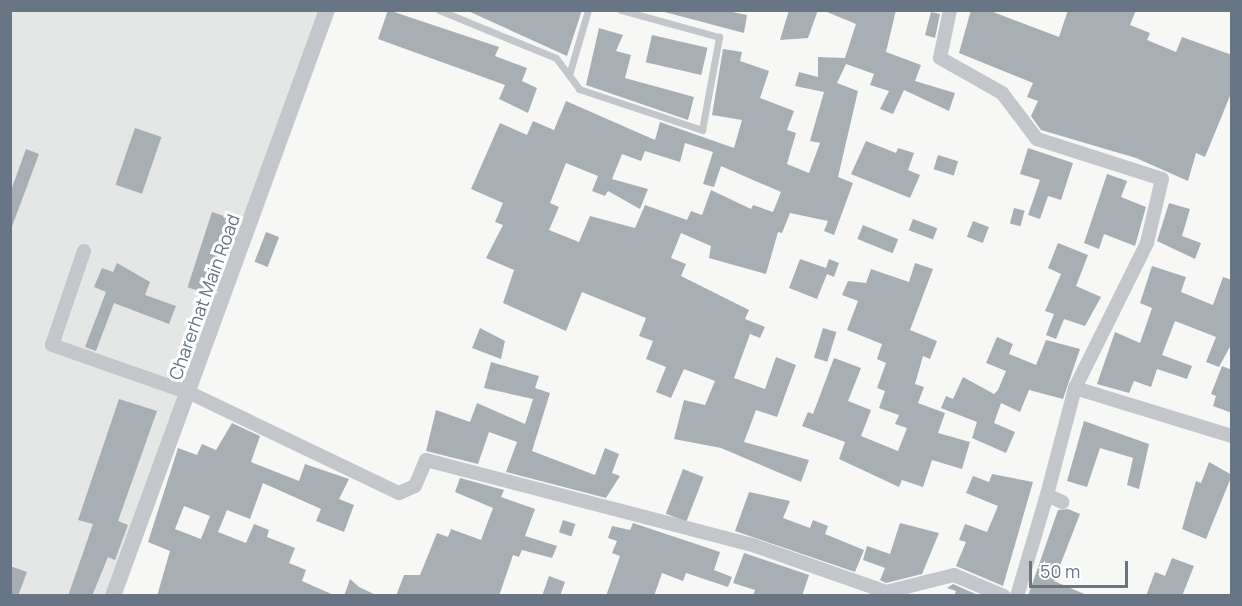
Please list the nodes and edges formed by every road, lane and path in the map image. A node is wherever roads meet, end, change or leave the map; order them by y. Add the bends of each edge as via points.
1 (327, 10) edge
2 (440, 10) edge
3 (588, 10) edge
4 (621, 10) edge
5 (950, 10) edge
6 (569, 75) junction
7 (84, 251) dead end
8 (1076, 388) junction
9 (190, 393) junction
10 (1232, 436) edge
11 (1047, 495) junction
12 (1062, 502) dead end
13 (113, 596) edge
14 (1004, 596) edge
15 (1017, 596) edge

1 - 9 street, Charerhat Main Road
2 - 6 lane via 556,58
3 - 6 lane
4 - 6 lane via 719,37 702,130 579,88
5 - 8 street via 940,57 1002,93 1037,140 1162,179 1147,243
7 - 9 street via 52,345
8 - 10 street
8 - 11 street
9 - 13 street, Charerhat Main Road
9 - 14 street via 399,493 416,486 426,460 755,546 886,592 954,575
11 - 12 street
11 - 15 street

